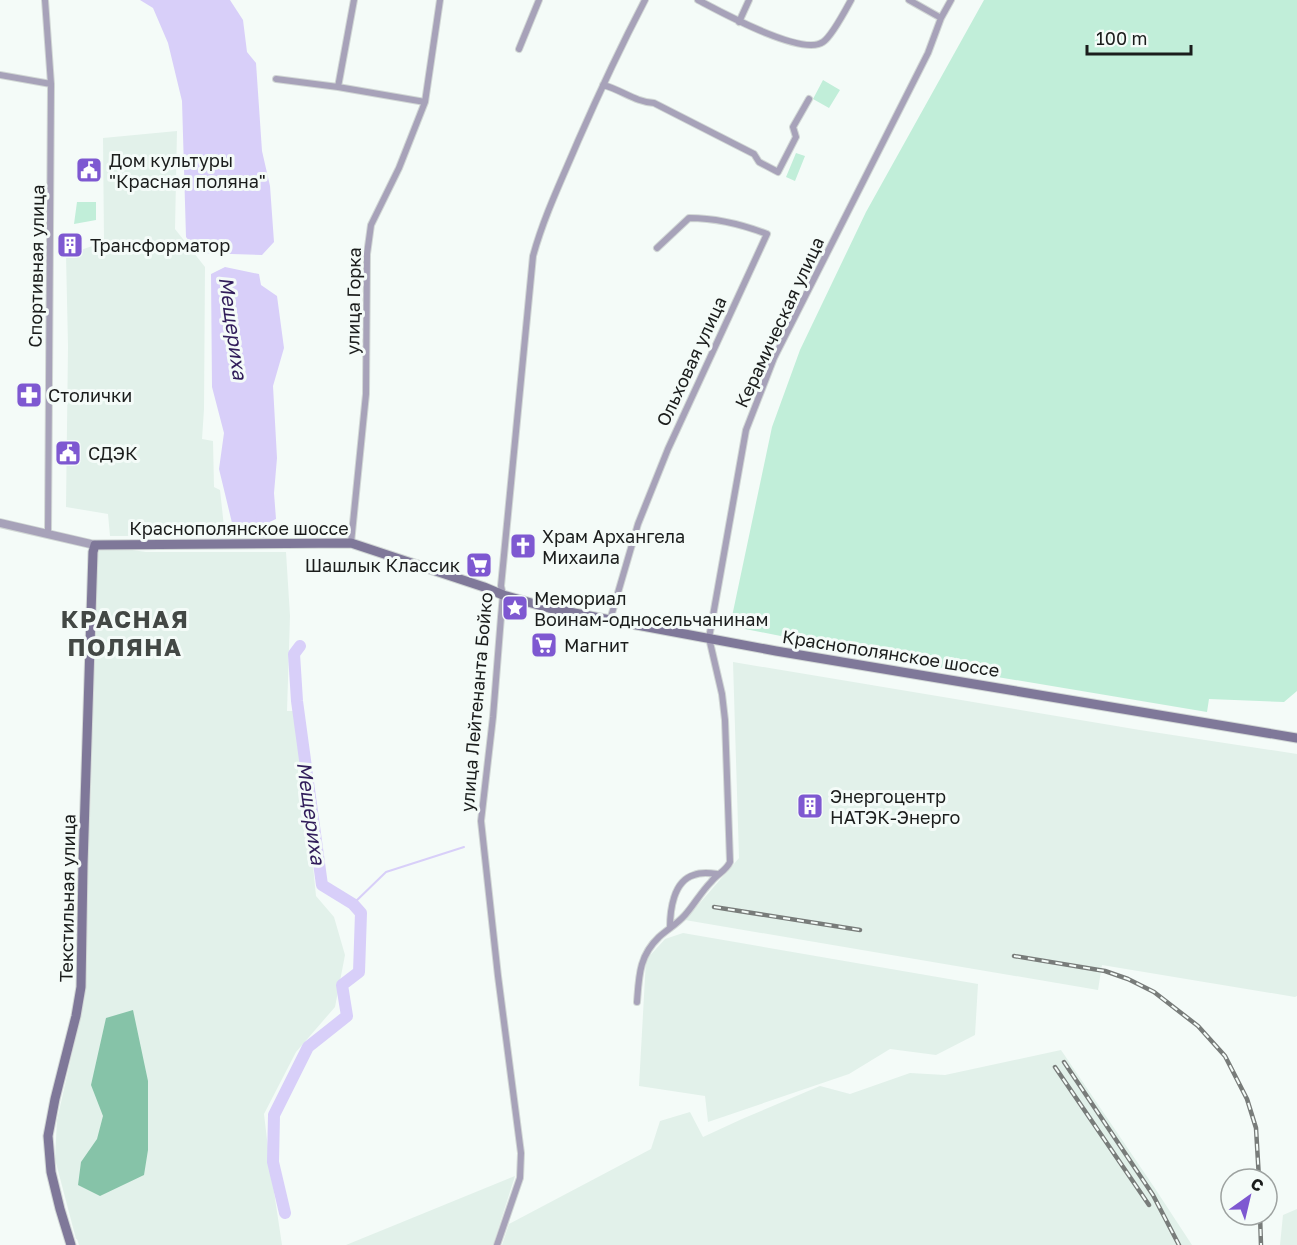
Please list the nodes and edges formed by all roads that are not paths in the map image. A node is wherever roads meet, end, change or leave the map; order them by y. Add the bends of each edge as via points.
1 (45, 0) edge
2 (354, 0) edge
3 (440, 0) edge
4 (539, 0) edge
5 (645, 0) edge
6 (698, 0) edge
7 (750, 0) edge
8 (851, 0) edge
9 (909, 0) edge
10 (951, 0) edge
11 (941, 18) junction
12 (739, 22) junction
13 (519, 49) dead end
14 (0, 75) edge
15 (276, 79) dead end
16 (51, 84) junction
17 (603, 85) junction
18 (338, 87) junction
19 (809, 99) dead end
20 (425, 102) junction
21 (657, 248) dead end
22 (0, 523) edge
23 (48, 533) junction
24 (351, 543) junction
25 (95, 545) junction
26 (503, 595) junction
27 (610, 620) junction
28 (710, 638) junction
29 (1297, 738) edge
30 (717, 874) junction
31 (670, 928) junction
32 (637, 1002) dead end
33 (71, 1245) edge
34 (497, 1245) edge

1 - 16 street, Спортивная улица
2 - 18 street
3 - 20 street, улица Горка
4 - 13 street
5 - 17 street, улица Лейтенанта Бойко
6 - 12 street
7 - 12 street
8 - 12 street via 829,36 816,46 801,45
9 - 11 street
10 - 11 street, Керамическая улица
11 - 28 street, Керамическая улица via 928,53 774,358 746,430
14 - 16 street
15 - 18 street
16 - 23 street, Спортивная улица
17 - 19 street via 642,102 654,103 754,154 759,162 778,172 795,137 793,128
17 - 26 street, улица Лейтенанта Бойко via 567,165 533,256
18 - 20 street
20 - 24 street, улица Горка via 371,225 367,254 366,394
21 - 27 street, Ольховая улица via 689,218 748,226 767,234 668,449 638,524
22 - 23 street
23 - 25 street
24 - 25 main road, Краснополянское шоссе
24 - 26 main road, Краснополянское шоссе
25 - 33 main road, Текстильная улица via 81,987 48,1136 51,1172
26 - 27 main road, Краснополянское шоссе
26 - 34 street, улица Лейтенанта Бойко via 481,822 521,1168
27 - 28 main road, Краснополянское шоссе
28 - 29 main road, Краснополянское шоссе
28 - 30 street, Керамическая улица via 725,720 731,856 729,866
30 - 31 street, Керамическая улица via 685,916
30 - 31 street via 693,875 680,885 672,905
31 - 32 street, Керамическая улица via 656,940 642,962

